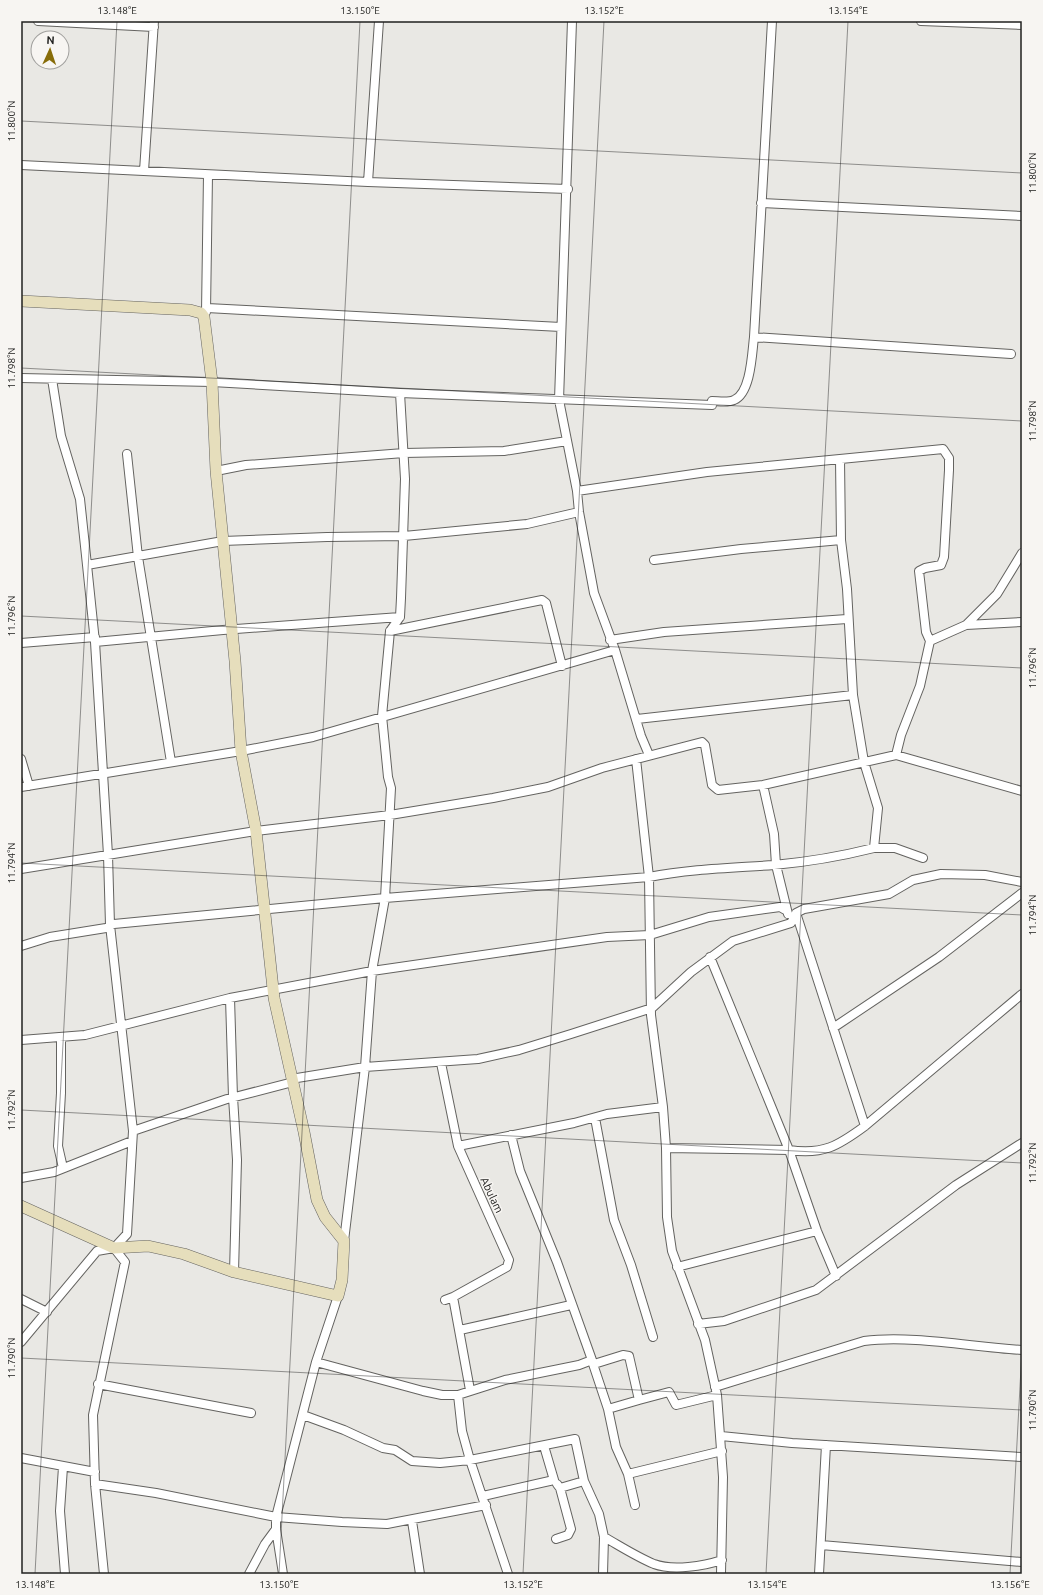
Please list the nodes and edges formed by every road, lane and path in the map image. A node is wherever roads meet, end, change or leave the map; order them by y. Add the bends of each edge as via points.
1 (38, 21) edge
2 (379, 21) edge
3 (572, 21) edge
4 (772, 21) edge
5 (921, 21) edge
6 (998, 22) edge
7 (154, 24) edge
8 (1022, 25) edge
9 (21, 166) edge
10 (144, 171) junction
11 (208, 175) junction
12 (368, 182) junction
13 (568, 189) junction
14 (761, 203) junction
15 (1022, 216) edge
16 (21, 301) edge
17 (206, 312) junction
18 (561, 327) junction
19 (754, 337) junction
20 (1011, 354) dead end
21 (21, 378) edge
22 (52, 379) junction
23 (212, 382) junction
24 (400, 393) junction
25 (559, 400) junction
26 (567, 441) junction
27 (404, 453) junction
28 (127, 454) dead end
29 (840, 459) junction
30 (216, 471) junction
31 (577, 491) junction
32 (579, 512) junction
33 (404, 536) junction
34 (841, 540) junction
35 (224, 541) junction
36 (138, 557) junction
37 (1021, 557) edge
38 (654, 560) dead end
39 (87, 565) junction
40 (400, 617) junction
41 (848, 619) junction
42 (1022, 622) edge
43 (966, 625) junction
44 (232, 630) junction
45 (390, 632) junction
46 (152, 637) junction
47 (95, 639) junction
48 (610, 640) junction
49 (930, 641) junction
50 (21, 643) edge
51 (615, 650) junction
52 (562, 666) junction
53 (852, 695) junction
54 (382, 716) junction
55 (637, 719) junction
56 (240, 751) junction
57 (649, 755) junction
58 (896, 755) junction
59 (21, 758) edge
60 (636, 759) junction
61 (171, 762) junction
62 (864, 762) junction
63 (104, 774) junction
64 (763, 785) junction
65 (25, 787) edge
66 (1022, 791) edge
67 (390, 815) junction
68 (256, 831) junction
69 (874, 848) junction
70 (108, 855) junction
71 (923, 858) dead end
72 (776, 864) junction
73 (21, 868) edge
74 (649, 877) junction
75 (1022, 882) edge
76 (1022, 893) edge
77 (385, 898) junction
78 (263, 909) junction
79 (787, 911) junction
80 (796, 912) junction
81 (791, 923) junction
82 (110, 925) junction
83 (650, 935) junction
84 (21, 946) edge
85 (710, 957) junction
86 (372, 971) junction
87 (273, 990) junction
88 (1022, 994) edge
89 (230, 998) junction
90 (652, 1008) junction
91 (120, 1025) junction
92 (833, 1028) junction
93 (61, 1037) junction
94 (21, 1040) edge
95 (441, 1062) junction
96 (365, 1067) junction
97 (293, 1082) junction
98 (232, 1097) junction
99 (663, 1107) junction
100 (595, 1118) junction
101 (865, 1126) junction
102 (133, 1131) junction
103 (511, 1135) junction
104 (132, 1141) junction
105 (1022, 1143) edge
106 (458, 1146) junction
107 (666, 1148) junction
108 (789, 1150) junction
109 (63, 1168) junction
110 (21, 1178) edge
111 (21, 1206) edge
112 (817, 1231) junction
113 (344, 1241) junction
114 (114, 1248) junction
115 (677, 1267) junction
116 (234, 1272) junction
117 (836, 1276) junction
118 (338, 1296) junction
119 (453, 1297) junction
120 (21, 1299) edge
121 (445, 1300) dead end
122 (571, 1305) junction
123 (48, 1312) junction
124 (698, 1324) junction
125 (460, 1330) junction
126 (654, 1338) dead end
127 (21, 1342) edge
128 (1022, 1350) edge
129 (316, 1362) junction
130 (593, 1362) junction
131 (98, 1384) junction
132 (470, 1390) junction
133 (716, 1391) junction
134 (458, 1395) junction
135 (639, 1400) junction
136 (608, 1409) junction
137 (251, 1413) dead end
138 (303, 1415) junction
139 (721, 1436) junction
140 (826, 1445) junction
141 (544, 1446) junction
142 (722, 1451) junction
143 (1022, 1457) edge
144 (21, 1458) edge
145 (470, 1460) junction
146 (63, 1467) junction
147 (95, 1472) junction
148 (628, 1474) junction
149 (554, 1480) junction
150 (584, 1480) junction
151 (95, 1484) junction
152 (560, 1488) junction
153 (483, 1496) junction
154 (486, 1505) junction
155 (635, 1505) dead end
156 (276, 1517) junction
157 (412, 1521) junction
158 (276, 1529) junction
159 (604, 1537) junction
160 (556, 1539) dead end
161 (821, 1545) junction
162 (722, 1560) junction
163 (1022, 1562) edge
164 (65, 1574) edge
165 (104, 1574) edge
166 (249, 1574) edge
167 (283, 1574) edge
168 (420, 1574) edge
169 (508, 1574) edge
170 (603, 1574) edge
171 (722, 1574) edge
172 (819, 1574) edge

1 - 7 street
2 - 12 street
3 - 13 street
4 - 14 street
5 - 6 street
6 - 8 street
7 - 10 street
9 - 10 street
10 - 11 street
11 - 12 street
11 - 17 street
12 - 13 street
13 - 18 street
14 - 15 street
14 - 19 street
16 - 17 street
17 - 18 street
17 - 23 street
18 - 25 street
19 - 20 street
19 - 25 street via 748,380 740,395 733,401 712,401 712,405
21 - 22 street
22 - 23 street
22 - 39 street via 61,436 80,499
23 - 24 street
23 - 30 street
24 - 25 street via 492,395
24 - 27 street
25 - 26 street
26 - 27 street via 504,451
26 - 31 street
27 - 30 street via 246,465
27 - 33 street
28 - 36 street
29 - 31 street via 707,472
29 - 34 street
29 - 49 street via 943,449 949,458 944,557 941,564 919,571 926,632
30 - 35 street
31 - 32 street
32 - 33 street via 527,524
32 - 48 street via 594,593
33 - 35 street
33 - 40 street
34 - 38 street
34 - 41 street
35 - 36 street
35 - 44 street
36 - 39 street
36 - 46 street
37 - 43 street via 997,594
39 - 47 street
40 - 44 street
40 - 45 street
41 - 48 street via 664,632
41 - 53 street
42 - 43 street
43 - 49 street
44 - 46 street
44 - 56 street
45 - 52 street via 542,600 546,603
45 - 54 street
46 - 47 street
46 - 61 street
47 - 50 street
47 - 63 street
48 - 51 street
49 - 58 street via 920,686
51 - 52 street
51 - 55 street
52 - 54 street
53 - 55 street
53 - 62 street
54 - 56 street via 313,737
54 - 67 street via 391,788
55 - 57 street
56 - 61 street
56 - 68 street
57 - 60 street
57 - 64 street via 702,742 705,745 712,785 718,790
58 - 62 street
58 - 66 street
59 - 65 street
60 - 67 street via 548,787
60 - 74 street
61 - 63 street
62 - 64 street
62 - 69 street via 878,808
63 - 65 street
63 - 70 street
64 - 72 street via 774,834
67 - 68 street
67 - 77 street
68 - 70 street
68 - 78 street
69 - 71 street via 895,848
69 - 72 street
70 - 73 street
70 - 82 street
72 - 74 street via 673,872
72 - 79 street
74 - 77 street
74 - 83 street
75 - 80 street via 985,875 941,874 913,880 890,894
76 - 92 street via 940,957
77 - 78 street
77 - 86 street
78 - 82 street
78 - 87 street
79 - 81 street
79 - 83 street via 780,907 709,917
80 - 81 street
80 - 92 street
81 - 85 street via 733,941
82 - 84 street via 106,928 50,937
82 - 91 street
83 - 86 street via 607,937
83 - 90 street
85 - 90 street
85 - 108 street
86 - 87 street
86 - 96 street
87 - 89 street
87 - 97 street
88 - 101 street
89 - 91 street
89 - 98 street
90 - 95 street via 518,1050 478,1059
90 - 99 street
91 - 93 street via 85,1035
91 - 102 street
92 - 101 street
93 - 94 street
93 - 109 street via 58,1146
95 - 96 street
95 - 106 street, Abulam
96 - 97 street via 297,1078
96 - 113 street
97 - 98 street
97 - 113 street via 317,1200 325,1217
98 - 102 street
98 - 116 street via 237,1160
99 - 100 street via 607,1114
99 - 107 street
100 - 103 street
100 - 126 street via 614,1220 632,1265
101 - 108 street via 843,1142 827,1148 807,1153
102 - 104 street
103 - 106 street
103 - 122 street via 520,1171 557,1262
104 - 109 street
104 - 114 street via 127,1234
105 - 117 street via 956,1185
106 - 119 street, Abulam via 509,1260 507,1267
107 - 108 street
107 - 115 street via 667,1217
108 - 112 street
109 - 110 street
111 - 114 street
112 - 115 street
112 - 117 street
113 - 118 street via 342,1280
114 - 116 street via 148,1246 184,1254
114 - 123 street via 97,1251
114 - 131 street via 125,1262
115 - 124 street
116 - 118 street
117 - 124 street via 816,1290 770,1307 724,1321
118 - 129 street
119 - 121 street
119 - 125 street
120 - 123 street
122 - 125 street
122 - 130 street
123 - 127 street
124 - 133 street
125 - 132 street
128 - 133 street via 901,1340 870,1340
129 - 134 street via 416,1390
129 - 138 street
130 - 132 street
130 - 135 street via 629,1356
130 - 136 street
131 - 137 street
131 - 147 street via 93,1414
132 - 134 street
133 - 135 street via 676,1405 669,1392
133 - 139 street
134 - 145 street via 462,1431
135 - 136 street
136 - 148 street via 616,1447
138 - 145 street via 383,1448 395,1450 412,1461 440,1463
138 - 156 street
139 - 140 street
139 - 142 street
140 - 143 street
140 - 161 street
141 - 145 street
141 - 149 street
141 - 150 street via 575,1439
142 - 148 street
142 - 162 street
144 - 146 street
145 - 153 street
146 - 147 street
146 - 164 street via 60,1511
147 - 151 street
148 - 155 street
149 - 152 street
149 - 153 street
150 - 152 street
150 - 159 street via 599,1514
151 - 156 street via 156,1493
151 - 165 street
152 - 160 street via 571,1529 568,1535
153 - 154 street
154 - 157 street
154 - 169 street
156 - 157 street via 387,1524
156 - 158 street
157 - 168 street
158 - 166 street
158 - 167 street
159 - 162 street via 655,1564 678,1567 704,1566
159 - 170 street
161 - 163 street
161 - 172 street
162 - 171 street

